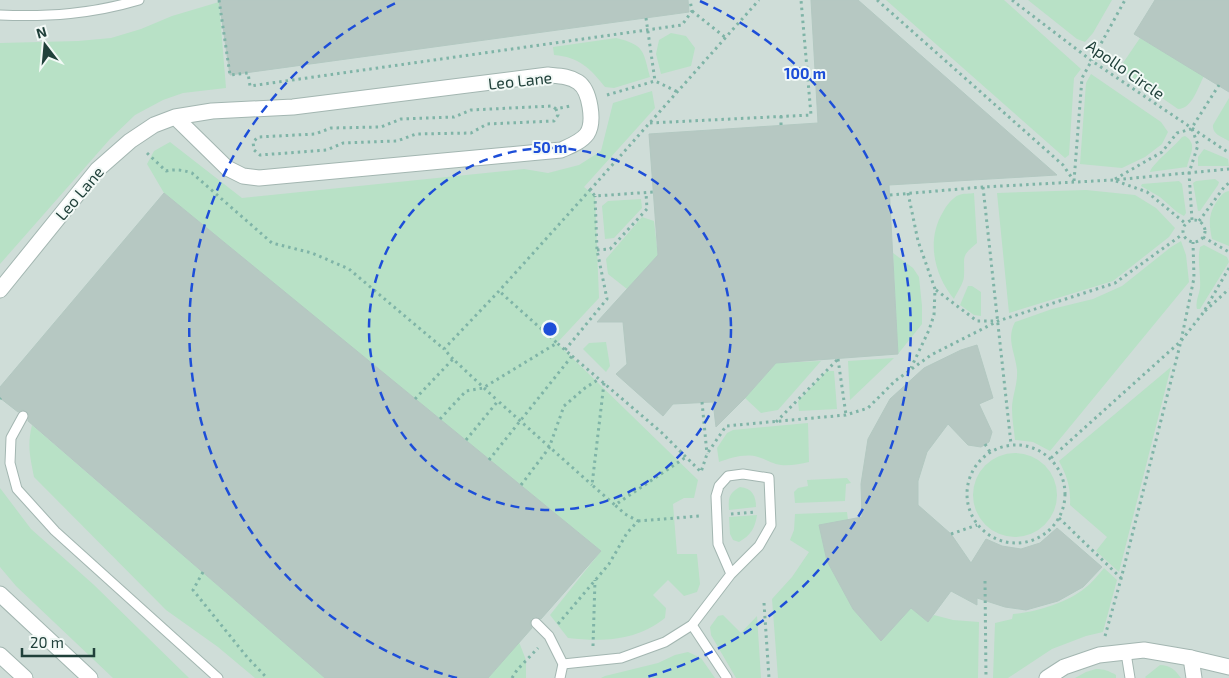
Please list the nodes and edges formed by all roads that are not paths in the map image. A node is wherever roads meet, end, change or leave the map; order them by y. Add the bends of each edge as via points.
1 (139, 0) edge
2 (0, 15) edge
3 (175, 117) junction
4 (0, 290) edge
5 (23, 416) dead end
6 (731, 574) junction
7 (0, 594) edge
8 (536, 624) dead end
9 (692, 625) junction
10 (1126, 652) junction
11 (0, 655) edge
12 (1191, 658) junction
13 (563, 664) junction
14 (1229, 667) edge
15 (25, 678) edge
16 (90, 678) edge
17 (218, 678) edge
18 (560, 678) edge
19 (727, 678) edge
20 (1047, 678) edge
21 (1130, 678) edge
22 (1194, 678) edge

1 - 2 lane via 80,14
3 - 3 street, Leo Lane via 212,111 293,107 548,75 565,76 580,83 589,101 592,118 588,133 576,144 560,150 259,178 243,176 227,168
3 - 4 street, Leo Lane via 133,139 98,170
5 - 17 lane via 10,438 10,463 17,489 55,531
6 - 6 lane via 759,546 771,525 769,478 743,474 728,476 719,486 716,496 718,544
6 - 9 lane
7 - 16 street
8 - 13 lane via 549,636
9 - 13 lane via 665,642 621,658
9 - 19 lane
10 - 12 street via 1144,650
10 - 20 street via 1099,655 1064,667
10 - 21 lane
11 - 15 street
12 - 14 street
12 - 22 street
13 - 18 lane

